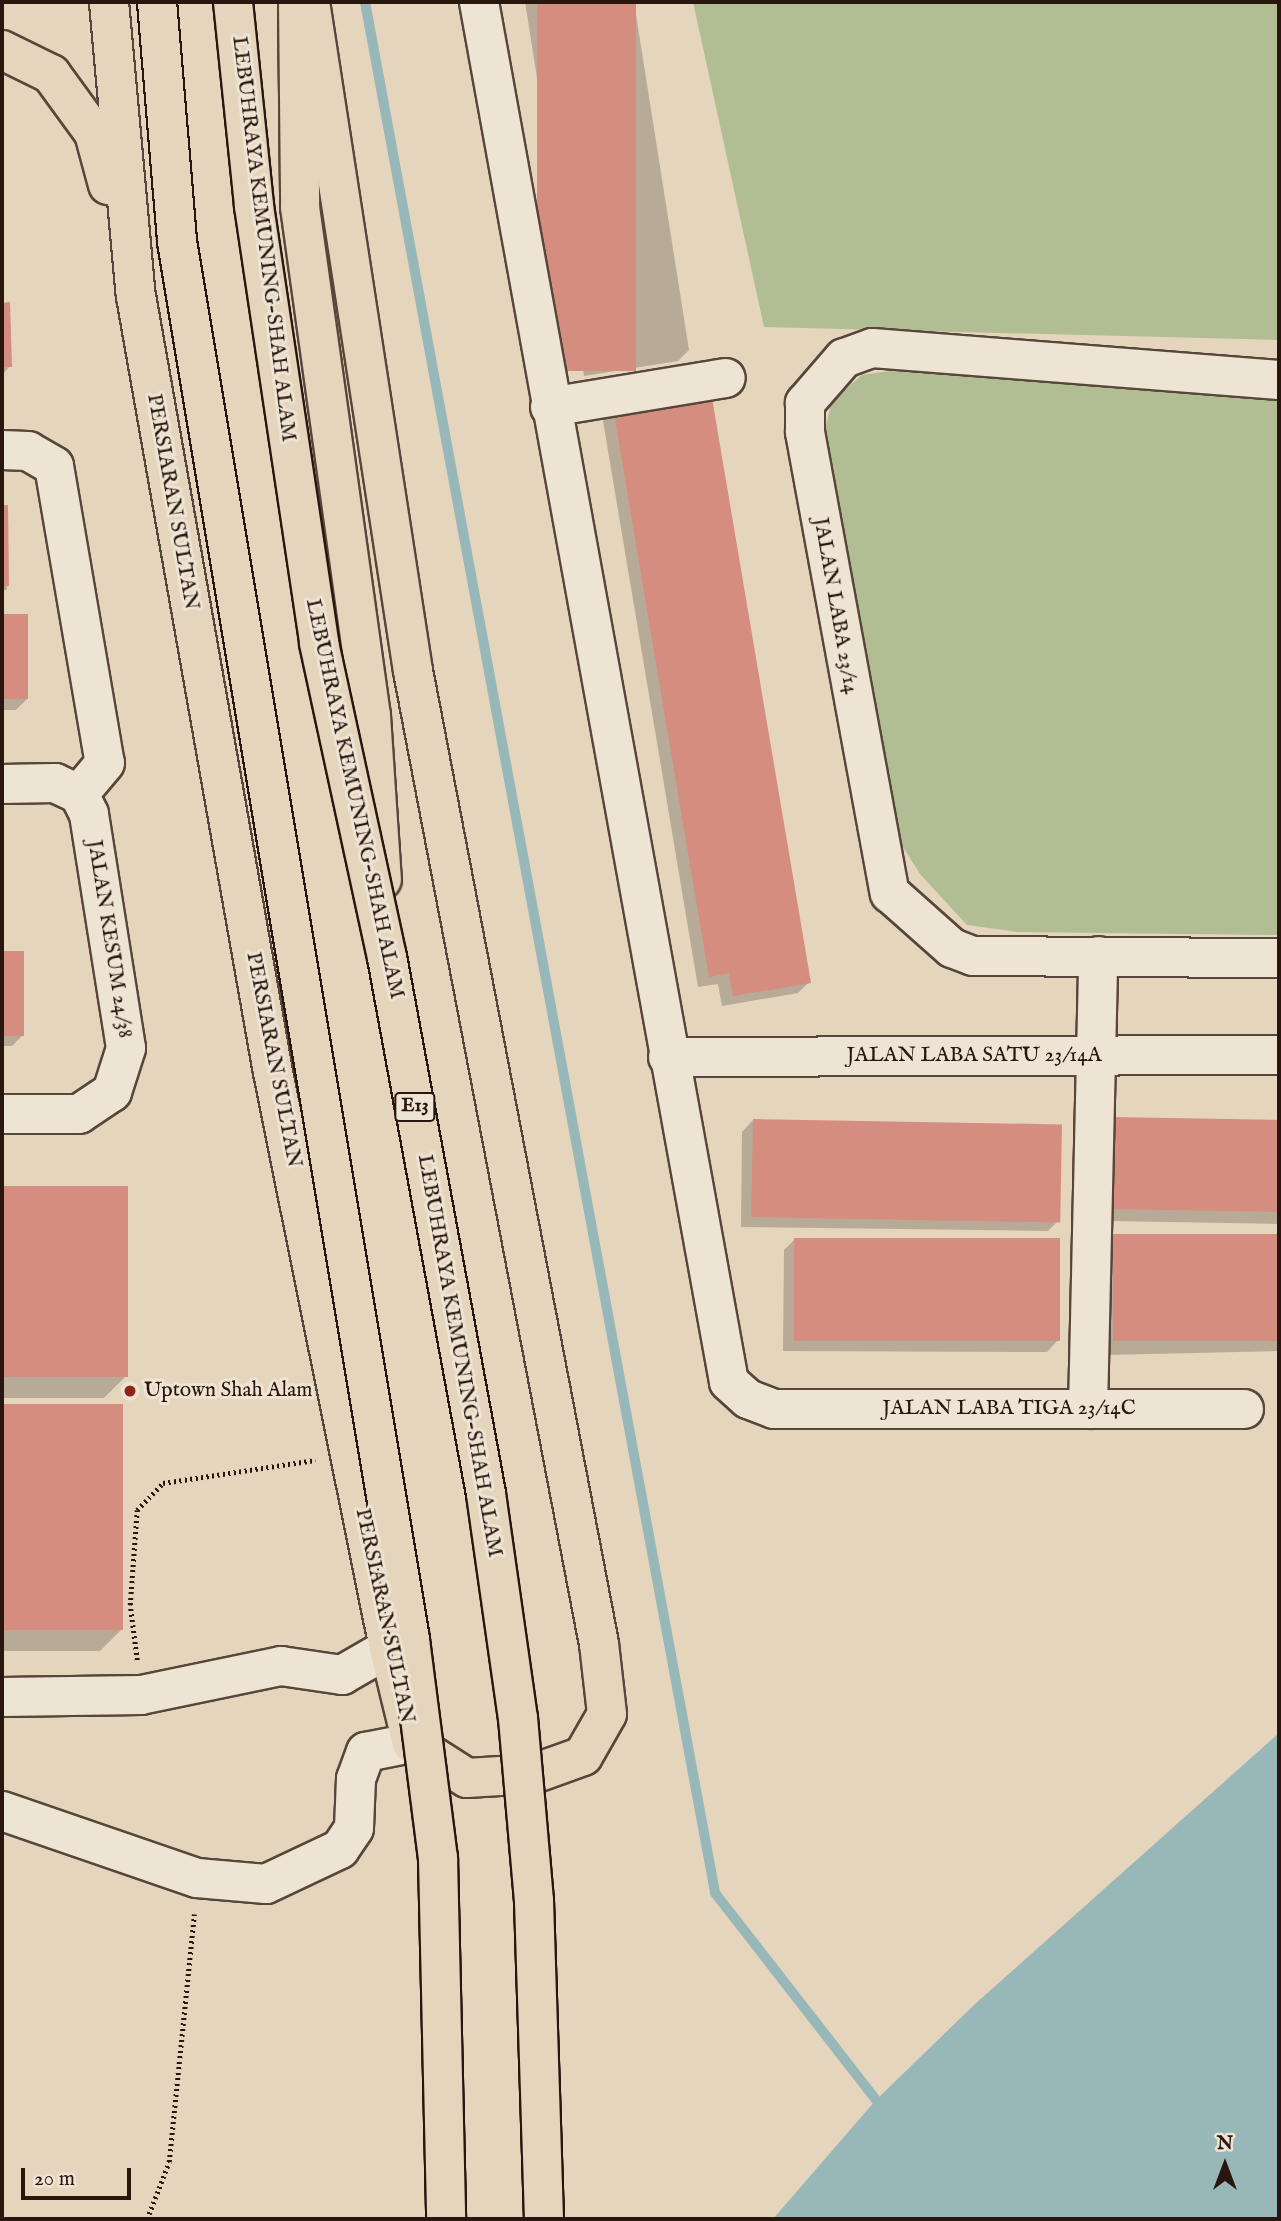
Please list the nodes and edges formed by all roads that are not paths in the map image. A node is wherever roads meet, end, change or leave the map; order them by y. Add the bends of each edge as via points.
1 (109, 2) edge
2 (157, 2) edge
3 (233, 2) edge
4 (298, 2) edge
5 (310, 2) edge
6 (479, 2) edge
7 (2, 50) edge
8 (136, 296) junction
9 (726, 378) dead end
10 (1279, 380) edge
11 (550, 407) junction
12 (15, 450) edge
13 (2, 783) edge
14 (79, 794) junction
15 (1098, 956) junction
16 (387, 957) junction
17 (1279, 958) edge
18 (1279, 1055) edge
19 (1099, 1056) junction
20 (668, 1057) junction
21 (2, 1114) edge
22 (1088, 1409) junction
23 (1244, 1409) dead end
24 (389, 1648) junction
25 (2, 1697) edge
26 (412, 1743) junction
27 (2, 1811) edge
28 (446, 2219) edge
29 (544, 2219) edge

1 - 8 main road, PERSIARAN SULTAN
2 - 28 main road, bridge via 177,241 410,1640 438,1858
3 - 16 main road, LEBUHRAYA KEMUNING-SHAH ALAM / E13, bridge via 254,205 319,642
4 - 16 main road, bridge via 300,207 371,716
5 - 26 main road, PERSIARAN SULTAN via 413,671 607,1714 583,1755 533,1774 467,1778
6 - 11 street
7 - 8 main road via 51,74 94,133
8 - 24 main road, PERSIARAN SULTAN via 273,1072
9 - 11 street
10 - 15 street, JALAN LABA 23/14 via 872,348 844,358 804,404 804,432 890,892 952,948 973,956
11 - 20 street
12 - 14 street via 54,466 105,763
13 - 14 street via 55,783
14 - 21 street, JALAN KESUM 24/38 via 89,814 126,1048 112,1092 79,1114
15 - 17 street, JALAN LABA 23/14
15 - 19 street
16 - 29 main road, LEBUHRAYA KEMUNING-SHAH ALAM / E13, bridge via 486,1494 518,1717 534,1901
18 - 19 street, JALAN LABA SATU 23/14A
19 - 20 street, JALAN LABA SATU 23/14A
19 - 22 street
20 - 22 street, JALAN LABA TIGA 23/14C via 729,1382 748,1399 774,1409
22 - 23 street, JALAN LABA TIGA 23/14C
24 - 25 street via 342,1675 281,1666 141,1695
24 - 26 main road, PERSIARAN SULTAN
26 - 27 street via 366,1752 356,1779 354,1828 321,1861 266,1884 197,1878

